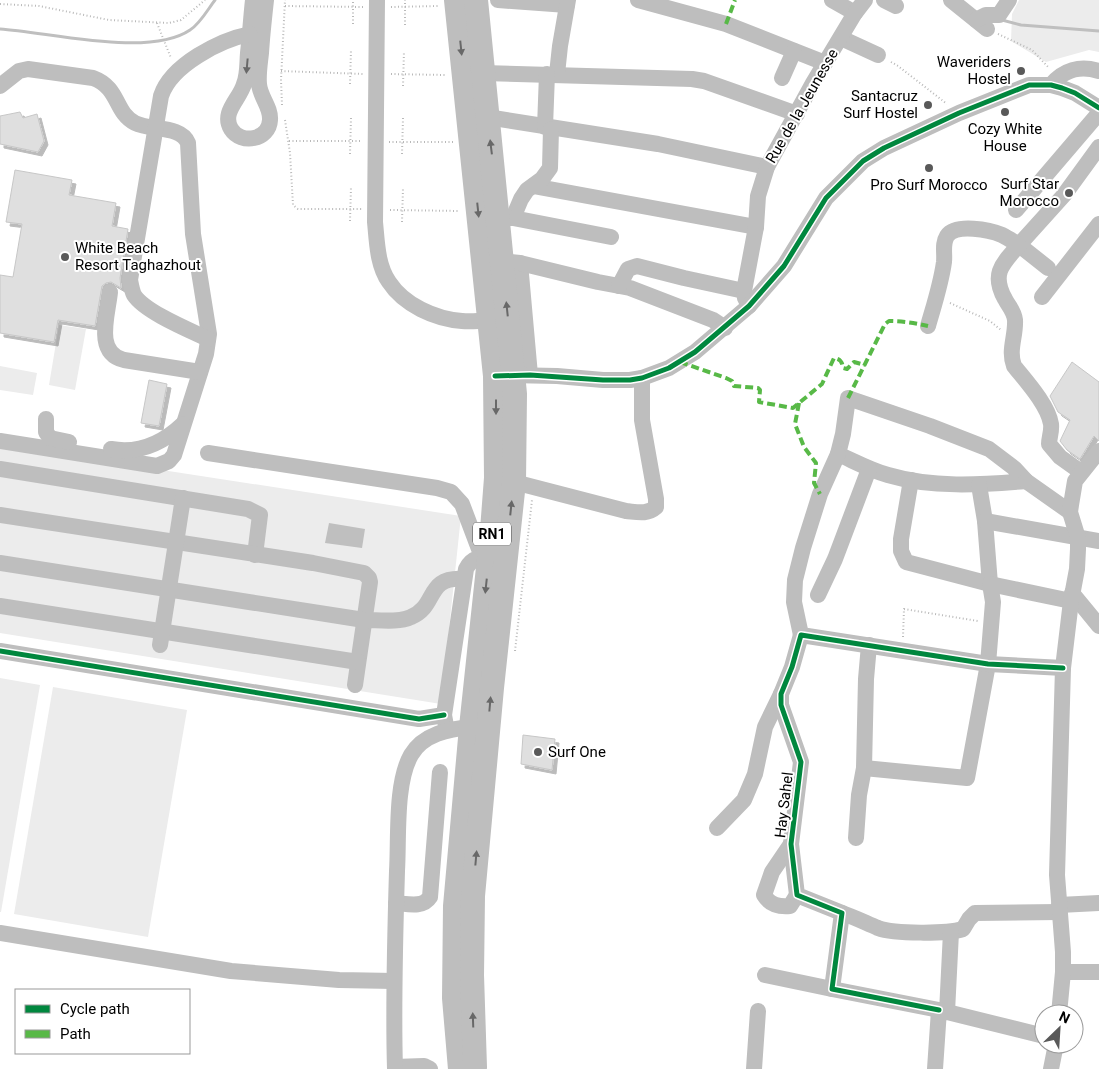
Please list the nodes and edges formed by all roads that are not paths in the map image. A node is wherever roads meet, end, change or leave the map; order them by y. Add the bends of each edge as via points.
1 (253, 0) edge
2 (266, 0) edge
3 (377, 0) edge
4 (456, 0) edge
5 (476, 0) edge
6 (498, 0) edge
7 (638, 0) edge
8 (832, 0) edge
9 (865, 0) edge
10 (951, 0) edge
11 (1009, 0) edge
12 (568, 2) edge
13 (855, 13) junction
14 (250, 34) junction
15 (841, 38) junction
16 (794, 51) junction
17 (878, 55) road end
18 (824, 63) junction
19 (1099, 71) edge
20 (483, 73) junction
21 (552, 74) junction
22 (782, 78) dead end
23 (1054, 81) junction
24 (0, 86) edge
25 (1099, 108) edge
26 (1099, 113) edge
27 (797, 114) junction
28 (487, 117) junction
29 (156, 128) junction
30 (548, 128) junction
31 (1099, 147) edge
32 (767, 167) junction
33 (532, 186) junction
34 (1016, 210) dead end
35 (496, 216) junction
36 (1099, 224) edge
37 (756, 227) junction
38 (611, 236) dead end
39 (1019, 245) junction
40 (511, 262) junction
41 (1048, 268) dead end
42 (619, 286) junction
43 (110, 292) dead end
44 (1042, 297) dead end
45 (747, 298) junction
46 (489, 320) junction
47 (928, 326) dead end
48 (724, 328) junction
49 (208, 339) junction
50 (200, 372) junction
51 (513, 375) junction
52 (642, 378) junction
53 (46, 419) dead end
54 (184, 423) junction
55 (0, 441) edge
56 (1099, 451) edge
57 (208, 453) dead end
58 (838, 454) junction
59 (0, 469) edge
60 (869, 469) junction
61 (1081, 472) junction
62 (912, 480) junction
63 (1026, 481) junction
64 (514, 482) junction
65 (980, 485) junction
66 (183, 498) junction
67 (1070, 512) junction
68 (0, 515) edge
69 (985, 521) junction
70 (1078, 538) junction
71 (1099, 541) edge
72 (177, 543) junction
73 (255, 555) junction
74 (492, 558) junction
75 (0, 563) edge
76 (464, 579) junction
77 (990, 584) junction
78 (169, 589) junction
79 (818, 595) dead end
80 (1072, 597) junction
81 (0, 606) edge
82 (364, 620) junction
83 (1099, 626) edge
84 (801, 635) junction
85 (162, 638) junction
86 (869, 645) junction
87 (0, 651) edge
88 (358, 662) junction
89 (988, 664) junction
90 (1063, 668) junction
91 (355, 684) dead end
92 (781, 694) junction
93 (454, 724) junction
94 (864, 768) junction
95 (440, 772) dead end
96 (718, 828) dead end
97 (856, 838) dead end
98 (791, 844) junction
99 (797, 895) junction
100 (396, 903) junction
101 (1099, 903) edge
102 (1059, 908) junction
103 (842, 913) junction
104 (951, 932) junction
105 (0, 933) edge
106 (1063, 972) junction
107 (1099, 972) edge
108 (765, 975) dead end
109 (394, 981) junction
110 (832, 989) junction
111 (1060, 1004) edge
112 (758, 1011) dead end
113 (943, 1011) junction
114 (1034, 1034) edge
115 (1054, 1054) edge
116 (395, 1068) edge
117 (430, 1069) edge
118 (460, 1069) edge
119 (476, 1069) edge
120 (754, 1069) edge
121 (935, 1069) edge
122 (1051, 1069) edge

1 - 14 street
14 -> 2 street via 244,85 228,115 234,133 252,139 267,130 270,122 258,78
3 - 46 street via 376,210 378,252 383,270 388,282 414,306 444,319 463,322
4 -> 35 highway, RN1
5 - 20 highway, RN1
6 - 12 street
7 - 16 street via 726,24
8 - 13 street
9 - 13 street, Rue de la Jeunesse
10 - 11 street via 982,25 986,15 999,15
12 - 21 street
13 - 15 street, Rue de la Jeunesse
14 - 29 street via 222,42 176,71 164,86
15 - 17 street
15 - 18 street, Rue de la Jeunesse
16 - 18 street
16 - 22 street
18 - 27 street, Rue de la Jeunesse
19 - 23 street via 1071,69
20 - 21 street
20 - 28 highway, RN1
21 - 27 street via 692,79
21 - 30 street
23 - 25 street
23 - 45 street via 1030,85 959,112 863,161 826,198 784,266
24 - 29 street via 28,69 93,78 111,90 130,120
26 - 34 street
27 - 32 street, Rue de la Jeunesse
28 - 30 street
35 -> 28 highway, RN1
29 - 49 street via 180,134 188,143 194,234
29 - 49 street via 130,280 133,294 141,303
30 - 32 street via 658,144
30 - 33 street via 550,168 542,180
31 - 39 street via 1064,195
32 - 37 street, Rue de la Jeunesse via 758,196
33 - 35 street
33 - 37 street
35 - 38 street
35 - 40 highway, RN1
35 - 46 highway, RN1
36 - 44 street
37 - 45 street, Rue de la Jeunesse
39 - 41 street
39 - 47 street via 1002,235 974,229 952,231 944,242 944,261
39 - 61 street via 1002,264 998,278 1004,299 1013,310 1015,323 1011,353 1014,366 1039,398 1049,418 1049,444
40 - 42 street
40 - 51 highway, RN1
42 - 45 street via 628,269 638,266
42 - 48 street via 659,298 713,320
43 - 50 street via 105,339 112,356
45 - 48 street
46 - 51 highway, RN1
48 - 52 street via 680,362
49 - 50 street
50 - 54 street
51 - 52 street via 603,380
51 - 64 highway, RN1
51 -> 74 highway, RN1 via 496,478
52 - 64 street via 642,420 656,499 656,507 651,512 626,511
53 - 54 street via 46,432 53,440 121,451 155,444
54 - 55 street via 172,458 157,466
56 - 61 street
57 - 74 street via 451,492 462,504 478,543
58 - 60 street
58 - 63 street via 848,398 989,449
58 - 84 street via 820,494 795,580 794,602
59 - 66 street
60 - 62 street
60 - 79 street
61 - 67 street via 1075,481
62 - 65 street
62 - 77 street via 901,539 906,562
63 - 65 street
63 - 67 street
74 -> 64 highway, RN1
65 - 69 street
66 - 72 street
66 - 73 street via 257,512 260,521
67 - 70 street
68 - 72 street
69 - 70 street
69 - 77 street
70 - 71 street
70 - 80 street
72 - 73 street
72 - 78 street
73 - 82 street via 364,573 370,582
74 - 76 street via 472,560
74 -> 93 highway, RN1
119 -> 74 highway, RN1 via 473,896 492,688
75 - 78 street
76 - 82 street via 451,578 438,585 425,606 410,618
76 - 93 street
77 - 80 street
77 - 89 street via 993,602
78 - 82 street
78 - 85 street
80 - 83 street
80 - 90 street
81 - 85 street
82 - 88 street
84 - 86 street
84 - 92 street
85 - 88 street
86 - 89 street
86 - 94 street
87 - 93 street
88 - 91 street
89 - 90 street
89 - 94 street via 967,778
90 - 102 street via 1057,875
92 - 96 street via 765,727 744,800
92 - 98 street, Hay Sahel via 782,711 801,762
93 - 100 street via 422,742 406,768 400,802
93 - 118 highway, RN1 via 454,998
94 - 97 street
95 - 100 street via 430,897 420,904
98 - 99 street, Hay Sahel
98 - 99 street via 772,872 764,895 771,904 783,907 790,906
99 - 103 street
100 - 109 street
101 - 102 street
102 - 104 street via 975,913 963,929
102 - 106 street
103 - 104 street via 880,928
103 - 110 street
104 - 113 street
105 - 109 street via 231,971
106 - 107 street
106 - 111 street
108 - 110 street
109 - 116 street
110 - 113 street
112 - 120 street
113 - 114 street
113 - 121 street
115 - 122 street
116 - 117 street via 424,1066

